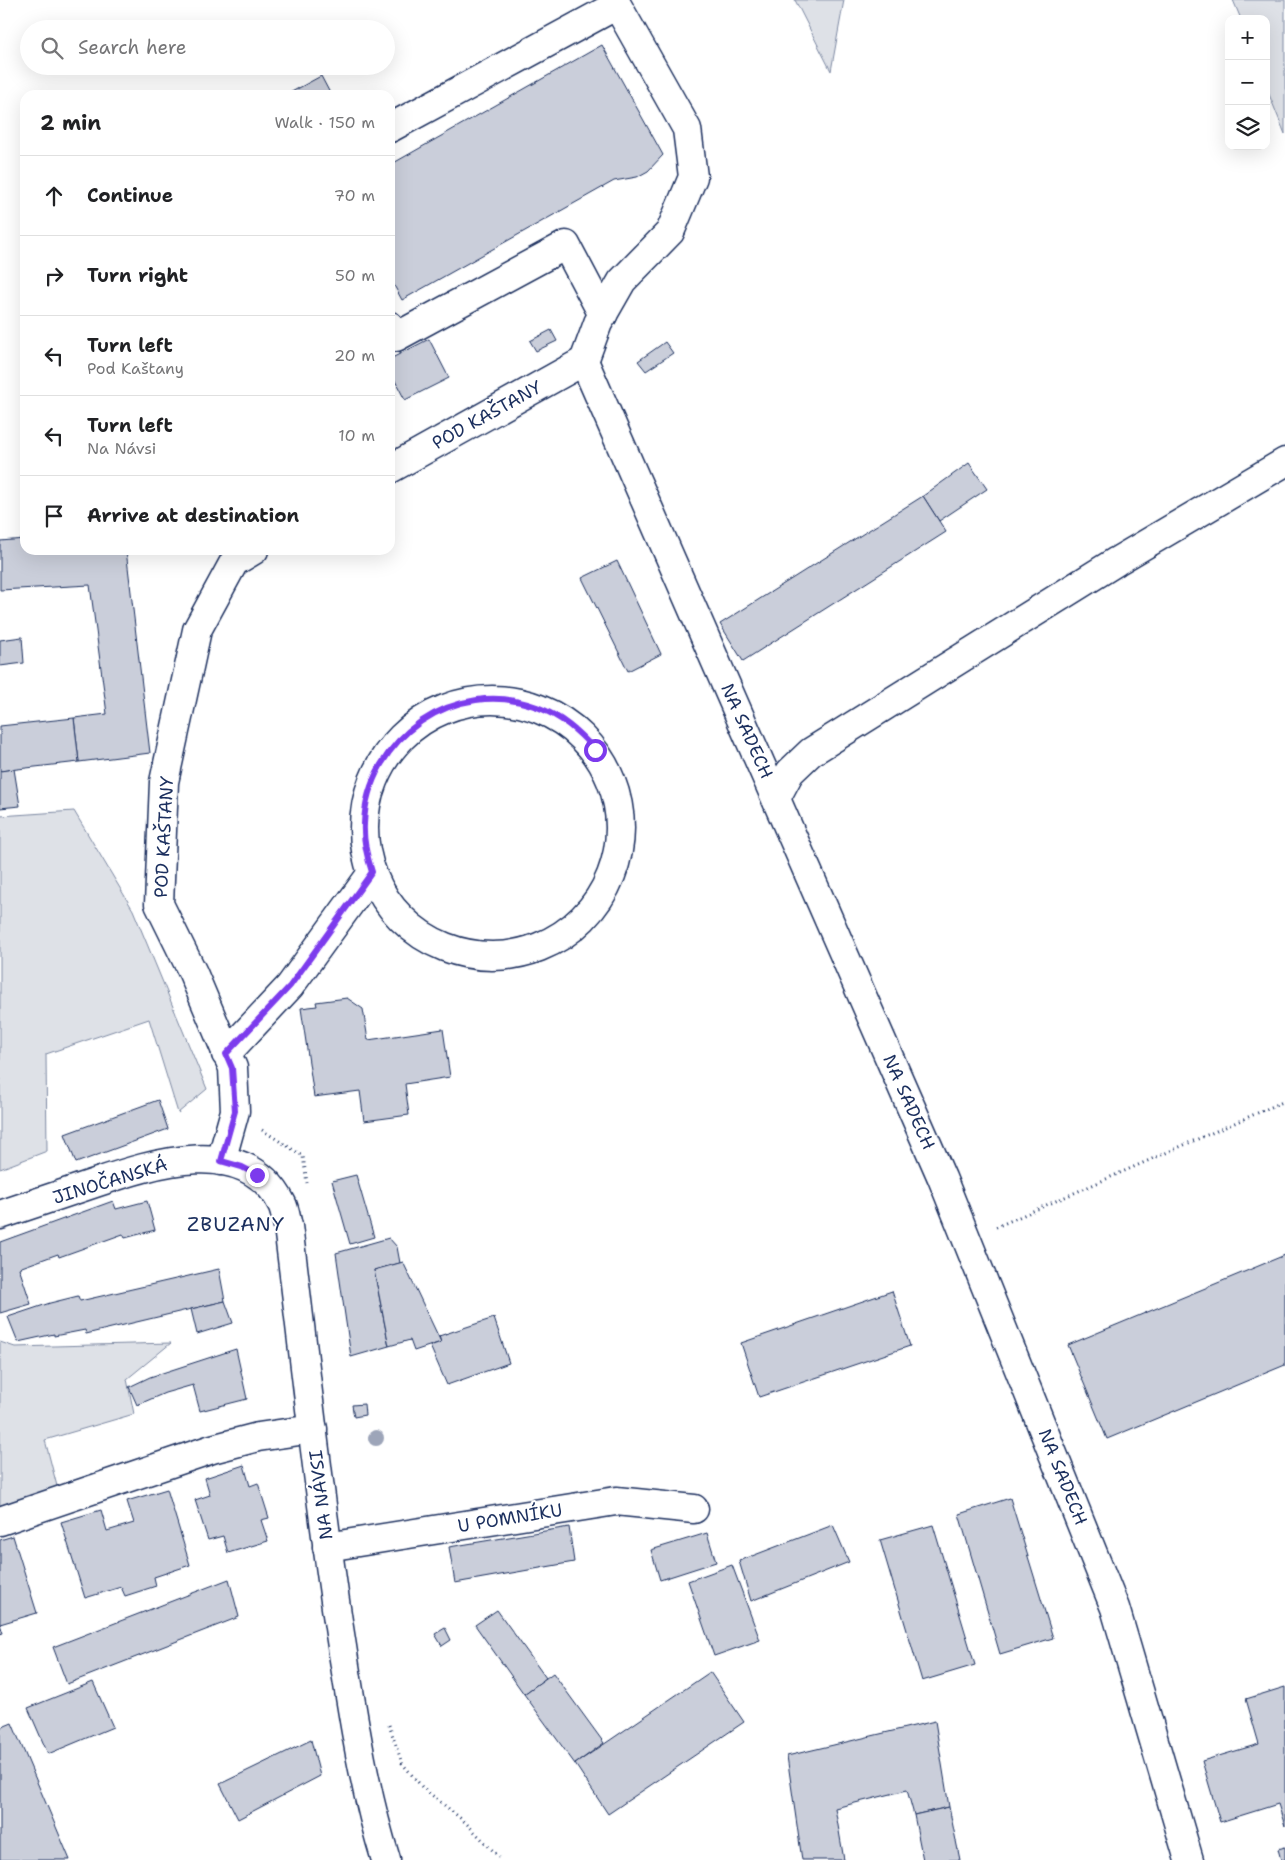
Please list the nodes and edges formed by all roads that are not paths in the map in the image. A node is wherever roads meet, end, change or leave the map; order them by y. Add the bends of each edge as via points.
1 (395, 125) edge
2 (602, 315) junction
3 (395, 335) edge
4 (584, 361) junction
5 (1285, 462) edge
6 (395, 466) edge
7 (246, 555) edge
8 (776, 798) junction
9 (372, 872) junction
10 (226, 1054) junction
11 (221, 1161) junction
12 (0, 1215) edge
13 (313, 1429) junction
14 (694, 1509) dead end
15 (0, 1521) edge
16 (327, 1547) junction
17 (386, 1860) edge
18 (1189, 1860) edge

1 - 2 street via 617,5 687,128 693,177 670,232 622,281
2 - 3 street via 566,245
2 - 4 street
4 - 6 street, POD KAŠTANY
4 - 8 street, NA SADECH
5 - 8 street via 1109,566 811,752 790,772
7 - 10 street, POD KAŠTANY via 234,562 197,630 164,782 159,904 193,973
8 - 18 street, NA SADECH via 968,1240 1115,1608
9 - 9 street via 365,849 364,825 374,777 401,737 441,710 489,699 537,707 578,732 608,770 621,817 616,866 592,909 555,940 532,950 483,956 459,952 436,943 415,931 397,914 382,895
9 - 10 street via 290,986
10 - 11 street, POD KAŠTANY via 232,1068 235,1111
11 - 12 street, JINOČANSKÁ via 180,1160 139,1168
11 - 13 street, NA NÁVSI via 257,1175 282,1204 288,1226
13 - 15 street via 258,1437 212,1449
13 - 16 street, NA NÁVSI
14 - 16 street, U POMNÍKU via 616,1501
16 - 17 street, NA NÁVSI via 355,1732

